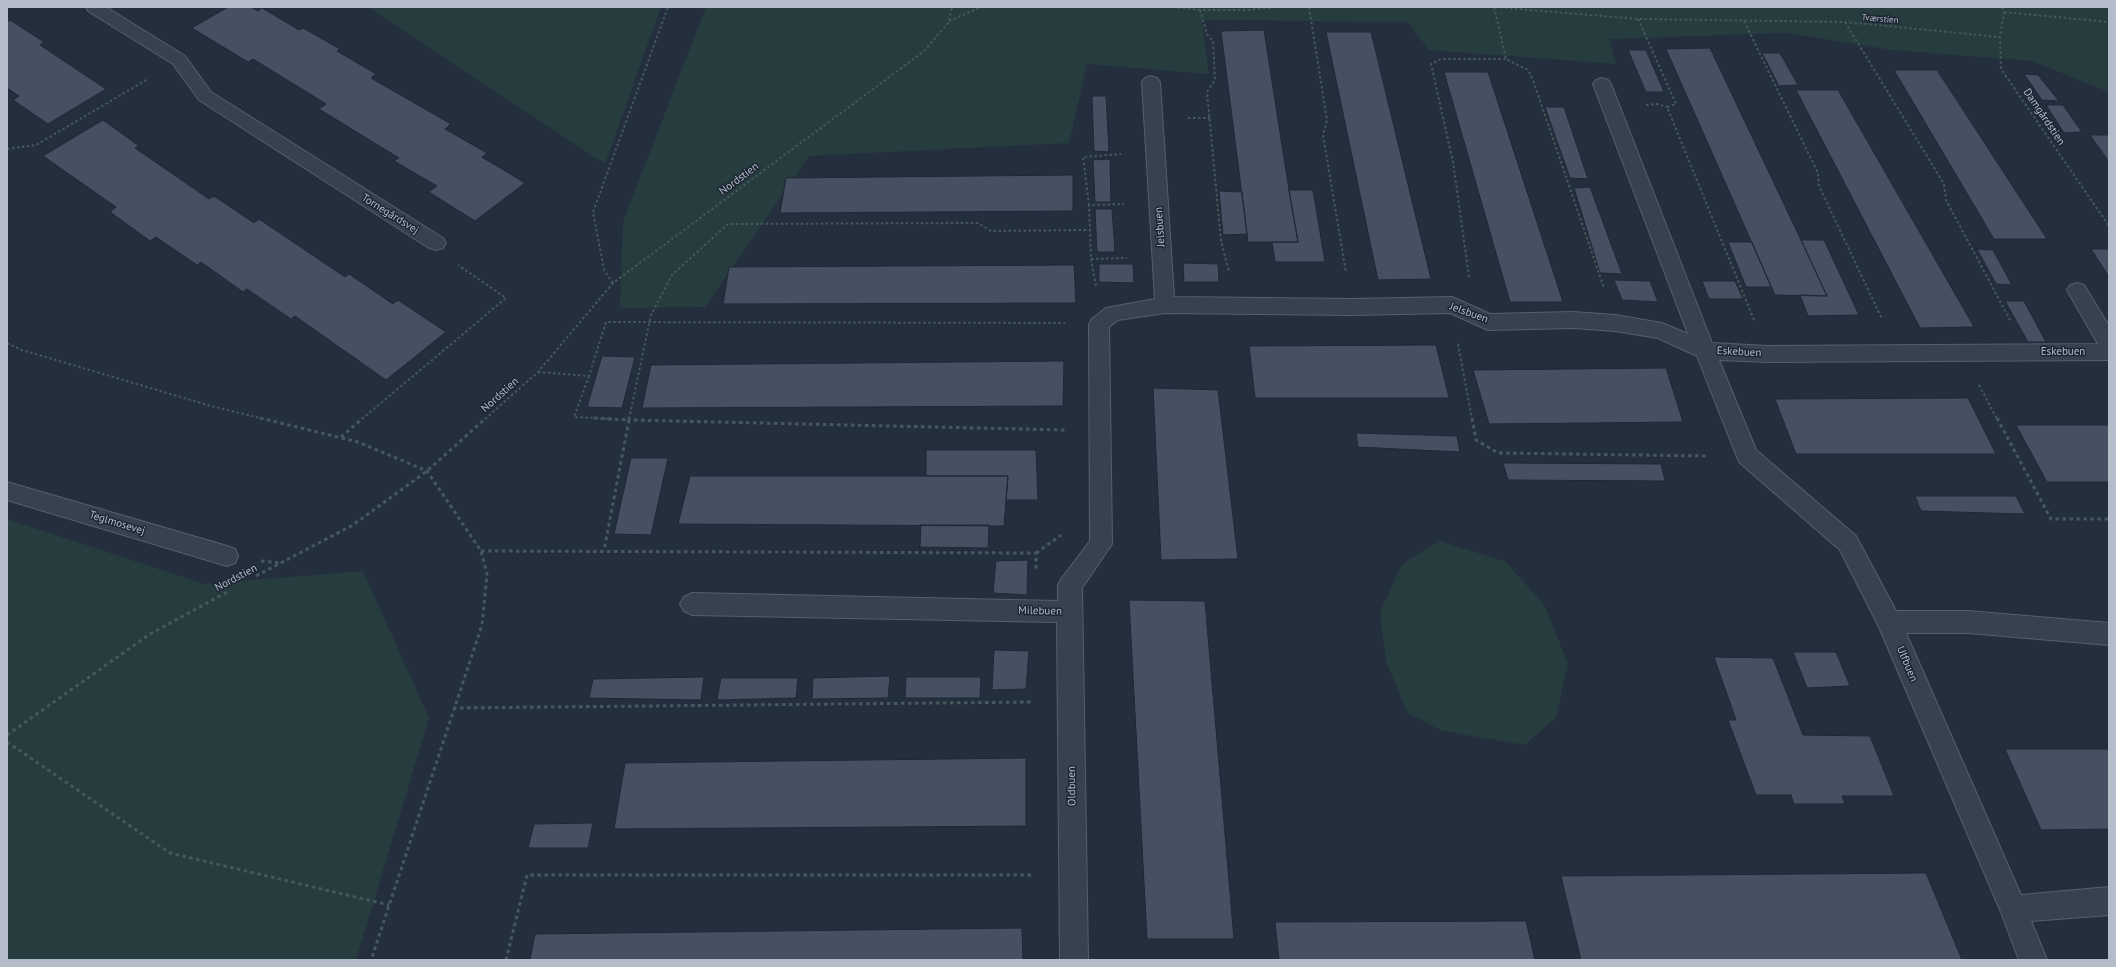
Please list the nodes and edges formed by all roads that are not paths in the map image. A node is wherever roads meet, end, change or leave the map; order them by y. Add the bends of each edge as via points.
1 (94, 7) edge
2 (1151, 82) dead end
3 (1602, 84) dead end
4 (436, 243) road end
5 (2077, 290) dead end
6 (1165, 305) junction
7 (2109, 345) edge
8 (1705, 351) junction
9 (2109, 352) edge
10 (7, 491) edge
11 (227, 556) dead end
12 (692, 604) dead end
13 (1069, 612) junction
14 (1889, 622) junction
15 (2109, 634) edge
16 (2109, 901) edge
17 (2014, 909) junction
18 (1074, 960) edge
19 (2033, 960) edge

1 - 4 street, Tornegårdsvej via 179,60 205,96
2 - 6 street, Jelsbuen
3 - 8 street
5 - 7 street
6 - 8 street, Jelsbuen via 1452,305 1488,322 1573,320 1615,323 1662,332
6 - 13 street, Milebuen via 1114,313 1099,324 1101,544 1070,585
8 - 9 street, Eskebuen via 1768,354
8 - 14 street, Eskebuen via 1747,456 1848,543
10 - 11 street, Teglmosevej
12 - 13 street, Milebuen
13 - 18 street, Oldbuen
14 - 15 street via 1968,622
14 - 17 street, Ulfbuen
16 - 17 street
17 - 19 street, Ulfbuen

